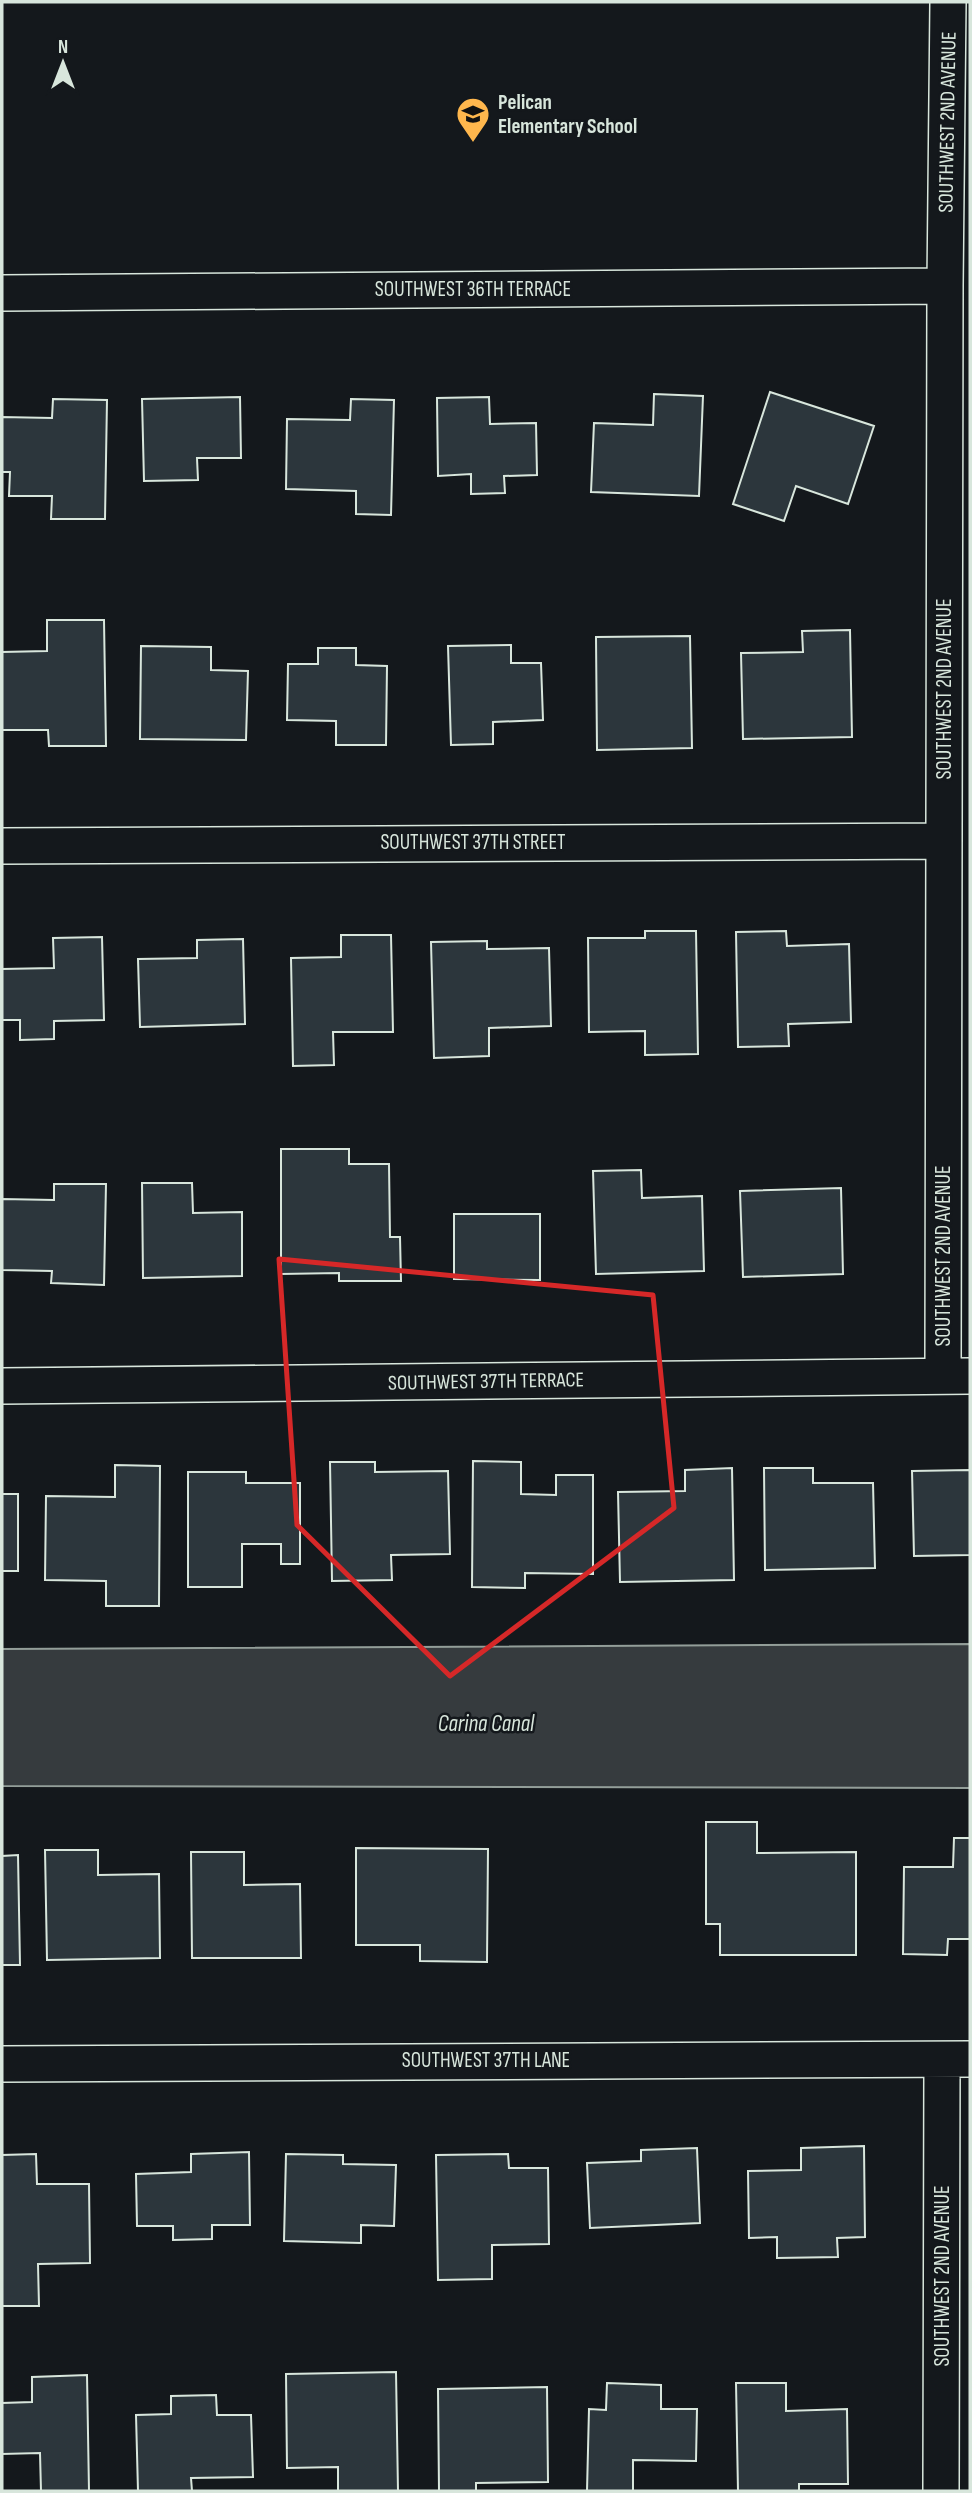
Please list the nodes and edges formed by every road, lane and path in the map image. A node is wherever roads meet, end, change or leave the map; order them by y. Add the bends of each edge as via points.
1 (948, 2) edge
2 (945, 286) junction
3 (2, 293) edge
4 (944, 841) junction
5 (2, 846) edge
6 (956, 1376) edge
7 (2, 1386) edge
8 (956, 2059) edge
9 (2, 2064) edge
10 (941, 2491) edge

1 - 2 street, SOUTHWEST 2ND AVENUE
2 - 3 street, SOUTHWEST 36TH TERRACE
2 - 4 street, SOUTHWEST 2ND AVENUE
4 - 5 street, SOUTHWEST 37TH STREET
4 - 6 street, SOUTHWEST 2ND AVENUE
6 - 7 street, SOUTHWEST 37TH TERRACE
8 - 9 street, SOUTHWEST 37TH LANE
8 - 10 street, SOUTHWEST 2ND AVENUE

